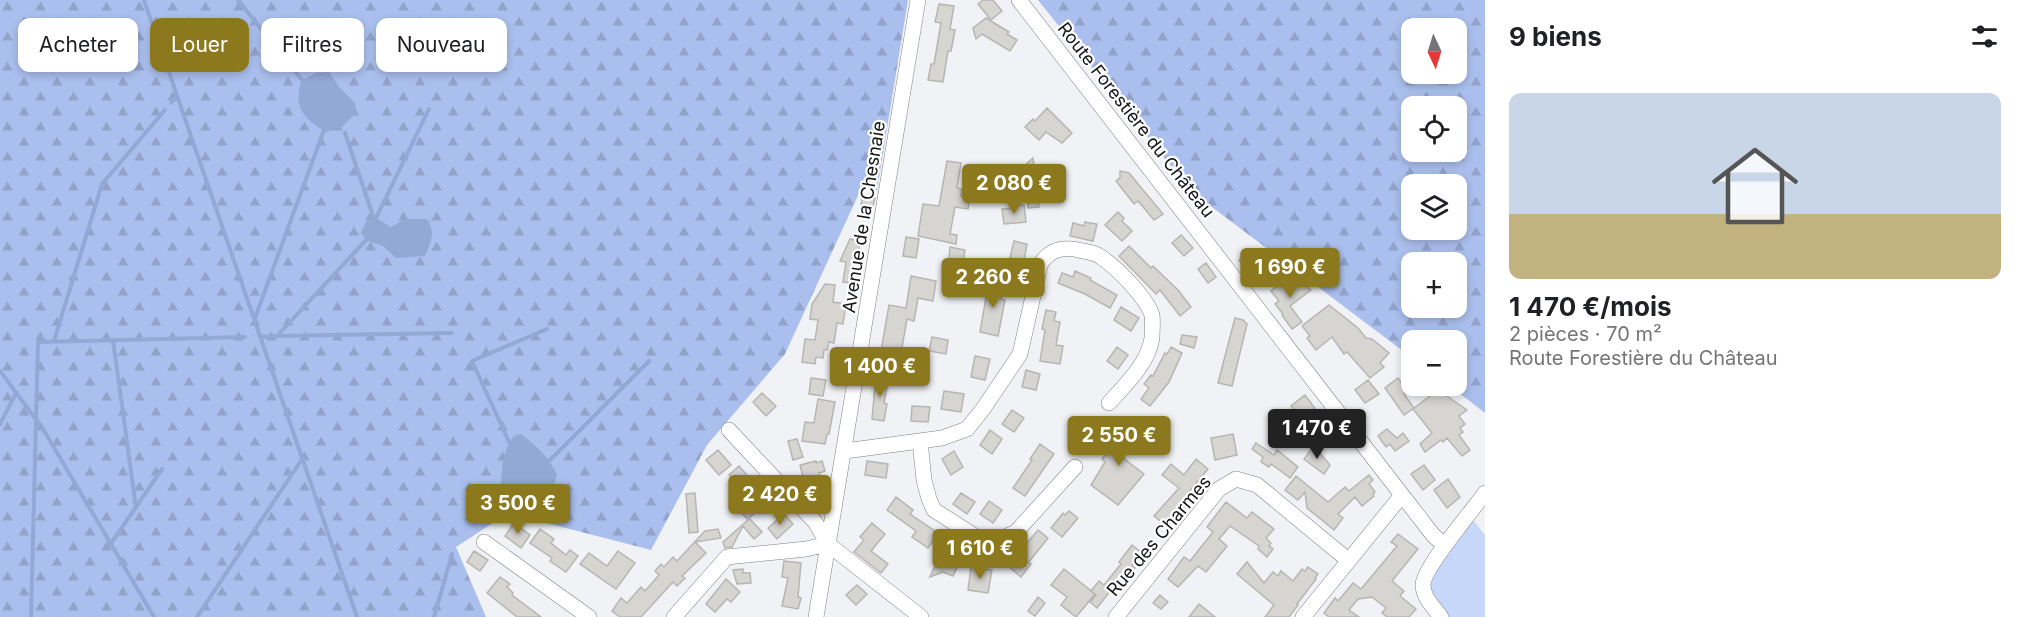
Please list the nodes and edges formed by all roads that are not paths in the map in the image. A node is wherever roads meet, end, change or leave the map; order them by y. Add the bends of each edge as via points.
1 (918, 0) edge
2 (1019, 0) edge
3 (1109, 403) dead end
4 (729, 430) dead end
5 (920, 441) junction
6 (845, 451) junction
7 (1075, 467) dead end
8 (1485, 493) edge
9 (1402, 495) junction
10 (484, 542) dead end
11 (828, 544) junction
12 (1445, 546) junction
13 (1348, 560) junction
14 (589, 617) edge
15 (674, 617) edge
16 (816, 617) edge
17 (921, 617) edge
18 (1116, 617) edge
19 (1302, 617) edge
20 (1441, 617) edge

1 - 6 street, Avenue de la Chesnaie
2 - 9 street, Route Forestière du Château
3 - 5 street via 1146,355 1152,340 1152,316 1142,297 1099,255 1058,248 1046,255 1040,265 1020,354 983,409 967,429
4 - 11 street via 815,522
5 - 6 street
5 - 7 street via 924,480 934,510 981,540 1000,539 1016,532
6 - 11 street, Avenue de la Chesnaie
8 - 12 street
9 - 12 street, Route Forestière du Château
9 - 13 street
10 - 14 street
11 - 15 street via 727,557
11 - 16 street, Avenue de la Chesnaie
11 - 17 street
12 - 20 street via 1423,585
13 - 18 street, Rue des Charmes via 1257,485 1236,479 1220,489
13 - 19 street

